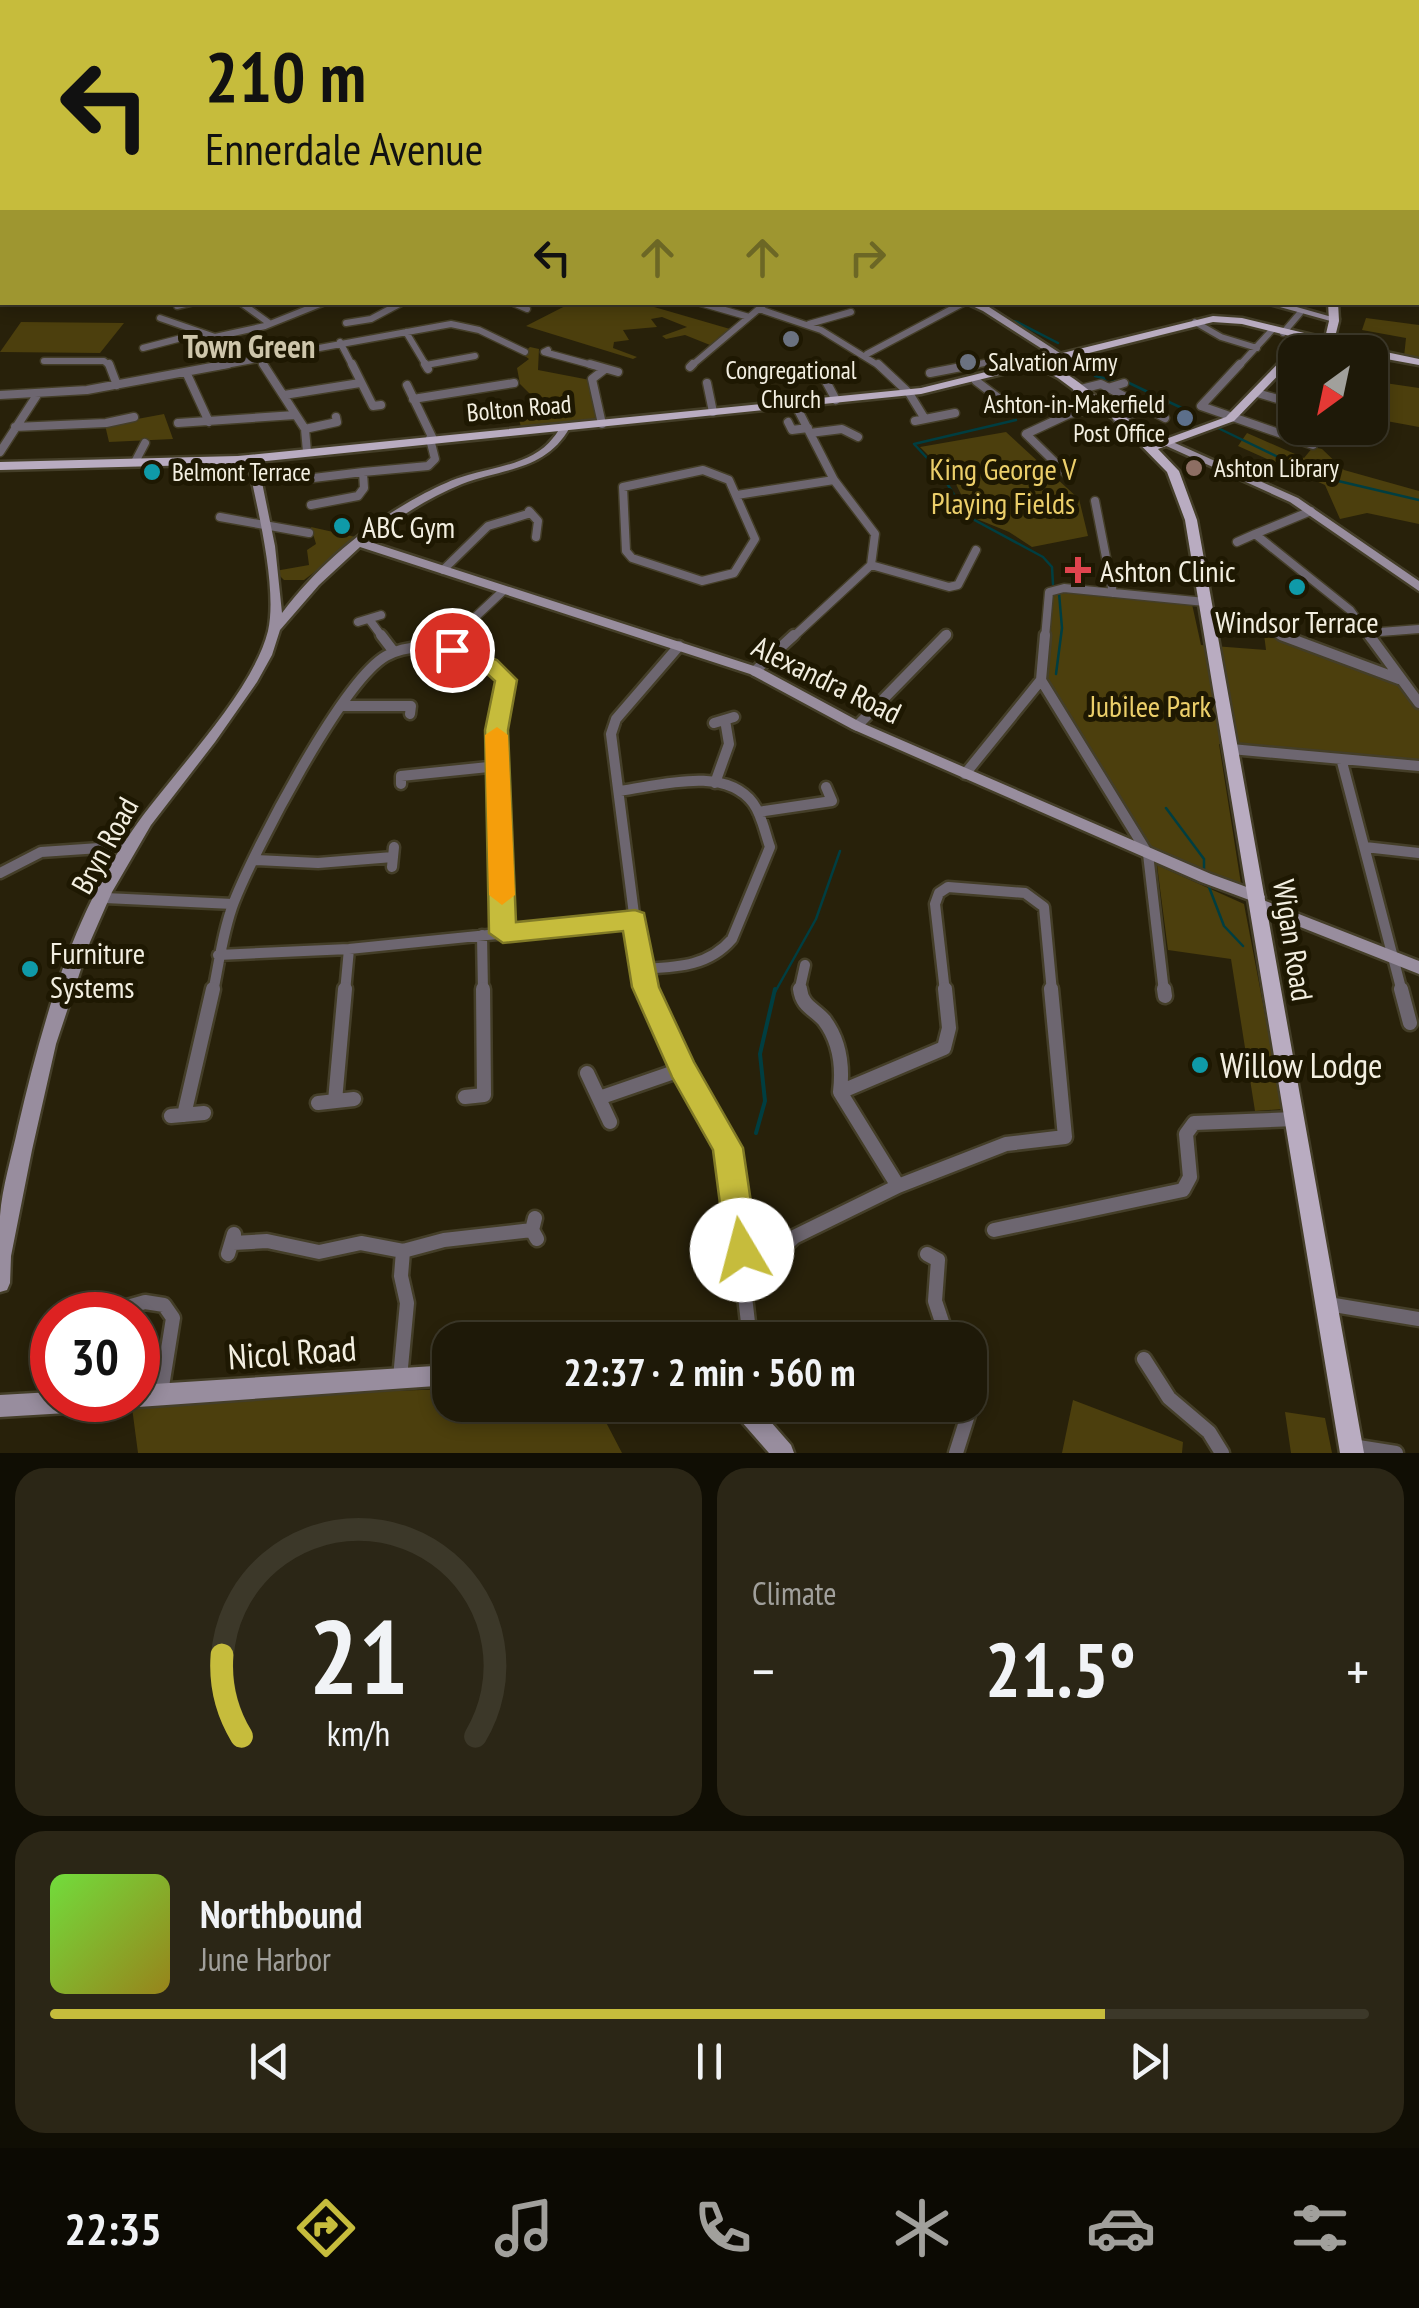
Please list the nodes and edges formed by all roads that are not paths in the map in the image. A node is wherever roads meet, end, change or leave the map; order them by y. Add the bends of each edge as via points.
1 (184, 305) edge
2 (244, 305) edge
3 (318, 305) edge
4 (397, 305) edge
5 (707, 305) edge
6 (960, 305) edge
7 (975, 305) edge
8 (1274, 305) edge
9 (1333, 305) edge
10 (177, 306) dead end
11 (763, 306) edge
12 (852, 312) dead end
13 (1300, 314) junction
14 (749, 317) junction
15 (160, 318) dead end
16 (1334, 319) junction
17 (1196, 322) junction
18 (268, 323) junction
19 (346, 323) dead end
20 (808, 324) junction
21 (406, 332) junction
22 (1278, 332) junction
23 (196, 334) junction
24 (1289, 335) edge
25 (1330, 335) edge
26 (340, 342) junction
27 (149, 345) dead end
28 (253, 348) dead end
29 (1257, 348) junction
30 (525, 352) dead end
31 (544, 352) dead end
32 (867, 354) junction
33 (475, 356) dead end
34 (1388, 357) edge
35 (260, 358) junction
36 (1064, 359) junction
37 (44, 360) dead end
38 (1419, 362) edge
39 (1037, 366) junction
40 (605, 368) junction
41 (1278, 371) edge
42 (186, 372) junction
43 (618, 372) dead end
44 (702, 372) dead end
45 (821, 372) dead end
46 (976, 380) junction
47 (1065, 381) junction
48 (360, 383) junction
49 (514, 383) dead end
50 (708, 383) dead end
51 (1124, 383) dead end
52 (407, 384) dead end
53 (117, 385) junction
54 (946, 387) junction
55 (1108, 388) junction
56 (1076, 390) junction
57 (908, 393) junction
58 (1257, 393) junction
59 (37, 395) junction
60 (284, 395) junction
61 (0, 396) edge
62 (413, 399) junction
63 (1278, 399) edge
64 (836, 400) junction
65 (1001, 400) dead end
66 (1164, 402) dead end
67 (382, 404) dead end
68 (795, 404) junction
69 (1100, 407) junction
70 (1145, 409) junction
71 (713, 412) junction
72 (955, 413) dead end
73 (295, 415) junction
74 (134, 417) dead end
75 (1165, 418) dead end
76 (925, 419) junction
77 (1230, 419) junction
78 (337, 421) dead end
79 (914, 421) dead end
80 (1121, 421) junction
81 (209, 422) junction
82 (788, 422) dead end
83 (178, 424) dead end
84 (602, 424) junction
85 (15, 427) junction
86 (564, 427) junction
87 (305, 429) junction
88 (809, 430) junction
89 (1278, 434) edge
90 (858, 437) dead end
91 (432, 439) junction
92 (145, 442) dead end
93 (1166, 442) junction
94 (1151, 448) junction
95 (0, 452) edge
96 (307, 452) junction
97 (252, 458) junction
98 (135, 462) junction
99 (0, 466) edge
100 (363, 472) junction
101 (1070, 477) dead end
102 (297, 480) dead end
103 (834, 480) junction
104 (737, 495) junction
105 (1095, 501) dead end
106 (315, 506) dead end
107 (1312, 511) junction
108 (220, 518) dead end
109 (263, 525) junction
110 (309, 533) dead end
111 (1255, 534) junction
112 (536, 536) dead end
113 (1238, 542) dead end
114 (360, 543) junction
115 (976, 550) dead end
116 (871, 565) junction
117 (442, 570) junction
118 (272, 582) junction
119 (311, 585) junction
120 (1419, 586) edge
121 (504, 590) junction
122 (1113, 593) junction
123 (1206, 602) junction
124 (381, 615) dead end
125 (1209, 622) junction
126 (1419, 629) edge
127 (1367, 633) junction
128 (274, 634) junction
129 (947, 634) dead end
130 (679, 646) junction
131 (442, 648) junction
132 (394, 652) junction
133 (755, 671) junction
134 (1400, 679) junction
135 (1041, 680) junction
136 (1415, 691) edge
137 (1419, 703) edge
138 (344, 706) junction
139 (410, 714) dead end
140 (724, 720) dead end
141 (857, 726) junction
142 (1231, 750) junction
143 (1342, 762) junction
144 (498, 766) junction
145 (1419, 766) edge
146 (965, 774) junction
147 (714, 783) junction
148 (401, 784) dead end
149 (826, 787) dead end
150 (618, 791) junction
151 (758, 812) junction
152 (129, 846) junction
153 (1365, 847) junction
154 (1419, 853) edge
155 (1148, 854) junction
156 (393, 857) dead end
157 (256, 860) junction
158 (0, 873) edge
159 (104, 898) junction
160 (1258, 900) junction
161 (233, 904) junction
162 (635, 920) junction
163 (503, 933) junction
164 (482, 935) junction
165 (349, 949) junction
166 (218, 954) junction
167 (1392, 956) junction
168 (1419, 968) edge
169 (641, 969) junction
170 (808, 972) dead end
171 (1165, 996) dead end
172 (1410, 1023) dead end
173 (683, 1068) junction
174 (587, 1073) dead end
175 (840, 1092) junction
176 (466, 1097) dead end
177 (599, 1098) junction
178 (354, 1099) dead end
179 (335, 1101) junction
180 (318, 1102) dead end
181 (204, 1113) dead end
182 (1295, 1119) junction
183 (610, 1122) dead end
184 (898, 1186) junction
185 (535, 1229) dead end
186 (994, 1230) dead end
187 (232, 1244) dead end
188 (403, 1251) junction
189 (927, 1254) dead end
190 (0, 1283) edge
191 (746, 1284) junction
192 (160, 1304) edge
193 (1328, 1304) junction
194 (1419, 1319) edge
195 (749, 1322) edge
196 (942, 1322) edge
197 (1144, 1359) dead end
198 (432, 1375) edge
199 (400, 1378) junction
200 (160, 1393) joint
201 (30, 1404) edge
202 (0, 1406) edge
203 (757, 1422) edge
204 (966, 1422) edge
205 (1352, 1449) edge
206 (783, 1453) edge
207 (956, 1453) edge
208 (1222, 1453) edge
209 (1396, 1453) edge

1 - 10 street
2 - 18 street
3 - 18 street
4 - 19 street via 368,321
5 - 14 street
6 - 32 street
7 - 36 street
8 - 13 street
9 - 16 main road
11 - 14 street
11 - 20 street
12 - 20 street
13 - 16 street
13 - 22 street
14 - 44 street via 687,369
15 - 23 street via 174,318
16 - 25 main road
17 - 22 main road, Bolton Road via 1233,320
17 - 29 street
17 - 36 main road, Bolton Road
18 - 23 street via 222,336
20 - 32 street
21 - 26 street
21 - 30 street via 461,324
21 - 33 street via 428,367
22 - 24 main road, Bolton Road
22 - 29 street
23 - 27 street
26 - 35 street
26 - 48 street
28 - 35 street
29 - 77 street via 1201,406
31 - 40 street
32 - 57 street
34 - 38 main road, Bolton Road
35 - 42 street
35 - 60 street
36 - 39 main road, Bolton Road
36 - 47 main road
37 - 53 street via 110,363
39 - 46 main road, Bolton Road
39 - 47 main road, Wigan Road
39 - 54 street via 1016,357 930,373
40 - 43 street
40 - 84 street via 592,379
41 - 58 main road
42 - 53 street
42 - 81 street
45 - 64 street
46 - 54 main road, Bolton Road
46 - 65 street
47 - 56 main road, Wigan Road
48 - 60 street
48 - 67 street via 374,406
49 - 62 street
50 - 71 street
51 - 55 street
52 - 62 street
53 - 59 street
54 - 57 main road, Bolton Road
55 - 56 street
55 - 70 street
56 - 69 main road, Wigan Road
57 - 64 main road, Bolton Road
57 - 76 street
58 - 63 street
58 - 77 main road
59 - 61 street
59 - 85 street
60 - 73 street
62 - 91 street
64 - 68 main road, Bolton Road
66 - 70 street
68 - 71 main road, Bolton Road
68 - 88 street
69 - 80 main road, Wigan Road
69 - 101 street via 1026,434
70 - 75 street
70 - 80 street
71 - 84 main road, Bolton Road
72 - 76 street
73 - 81 street
73 - 87 street
74 - 85 street
76 - 79 street
77 - 89 street
77 - 93 main road
78 - 87 street
80 - 93 main road, Wigan Road
80 - 94 main road, Wigan Road
81 - 83 street
82 - 88 street via 792,430
84 - 86 main road, Bolton Road
85 - 95 street
86 - 91 main road, Bolton Road
86 - 114 street, Bryn Road via 561,439 542,454 438,492
87 - 96 street
88 - 90 street via 843,428
88 - 103 street
91 - 96 main road, Bolton Road
91 - 100 street via 428,466
92 - 98 street
93 - 94 main road
93 - 107 street
94 - 123 main road, Wigan Road via 1180,484
96 - 97 main road, Bolton Road
97 - 98 main road, Bolton Road
97 - 109 street
98 - 99 main road, Bolton Road
100 - 102 street
100 - 106 street via 358,496
103 - 104 street
103 - 116 street via 875,534
104 - 104 street via 754,539 734,572 702,581 632,558 626,550 620,494 631,482 703,470 720,474
105 - 122 street
107 - 111 street
107 - 120 street
108 - 109 street
109 - 110 street
109 - 118 main road
111 - 113 street
111 - 127 street via 1350,610
112 - 117 street via 538,524 529,510 488,526
114 - 117 street, Alexandra Road
114 - 119 street, Bryn Road
115 - 116 street via 958,585 949,588
116 - 133 street
117 - 121 street, Alexandra Road
118 - 119 street
118 - 128 main road
119 - 128 street, Bryn Road
121 - 130 street, Alexandra Road
121 - 131 street
122 - 123 street
122 - 135 street via 1052,588
123 - 125 main road, Wigan Road
124 - 132 street via 364,620
125 - 134 street via 1259,626
125 - 142 main road, Wigan Road
126 - 127 street
127 - 134 street
128 - 152 street, Bryn Road via 240,696
129 - 141 street
130 - 133 street, Alexandra Road
130 - 150 street via 612,726
131 - 132 street
131 - 144 street via 490,664 506,680 496,730
132 - 138 street via 366,672
133 - 141 street, Alexandra Road
134 - 136 street
135 - 146 street
135 - 155 street
136 - 137 street
138 - 139 street via 411,706
138 - 157 street via 300,770
140 - 147 street via 729,744
141 - 146 street, Alexandra Road
142 - 143 street
142 - 160 main road, Wigan Road
143 - 145 street
143 - 153 street
144 - 148 street via 401,776
144 - 163 street
146 - 155 street, Alexandra Road
147 - 150 street
147 - 151 street via 742,792
149 - 151 street via 832,801
150 - 162 street
151 - 169 street via 770,852 727,946 694,965
152 - 158 street via 41,852
152 - 159 street, Bryn Road
153 - 154 street
153 - 167 street
155 - 160 street, Alexandra Road
155 - 171 street
156 - 157 street
157 - 161 street
159 - 161 street
159 - 190 street, Bryn Road via 40,1066
160 - 167 street, Alexandra Road
160 - 182 main road, Wigan Road
161 - 166 street
162 - 163 street
162 - 169 street
163 - 164 street
164 - 165 street
164 - 176 street via 484,1096
165 - 166 street
165 - 179 street
166 - 181 street via 178,1115
167 - 168 street, Alexandra Road
167 - 172 street
169 - 173 street
170 - 175 street via 798,992 803,1004 820,1012 845,1070
173 - 177 street
173 - 191 street via 728,1148
174 - 177 street
175 - 184 street
175 - 184 street via 944,1048 950,1028 939,893 948,886 1006,890 1040,902 1065,1137 1006,1144
177 - 183 street
178 - 179 street
179 - 180 street
182 - 186 street via 1194,1124 1186,1134 1190,1177 1182,1190
182 - 193 main road, Wigan Road
184 - 191 street via 794,1237
185 - 188 street
187 - 188 street via 268,1242 319,1252 362,1243
188 - 199 street via 407,1303
189 - 196 street via 938,1260 935,1301
191 - 195 street
192 - 200 street via 172,1318
193 - 194 street
193 - 205 main road, Wigan Road
197 - 208 street via 1169,1398 1209,1432
198 - 199 street, Nicol Road
199 - 200 street, Nicol Road
201 - 202 street
203 - 206 street
204 - 207 street
205 - 209 street

